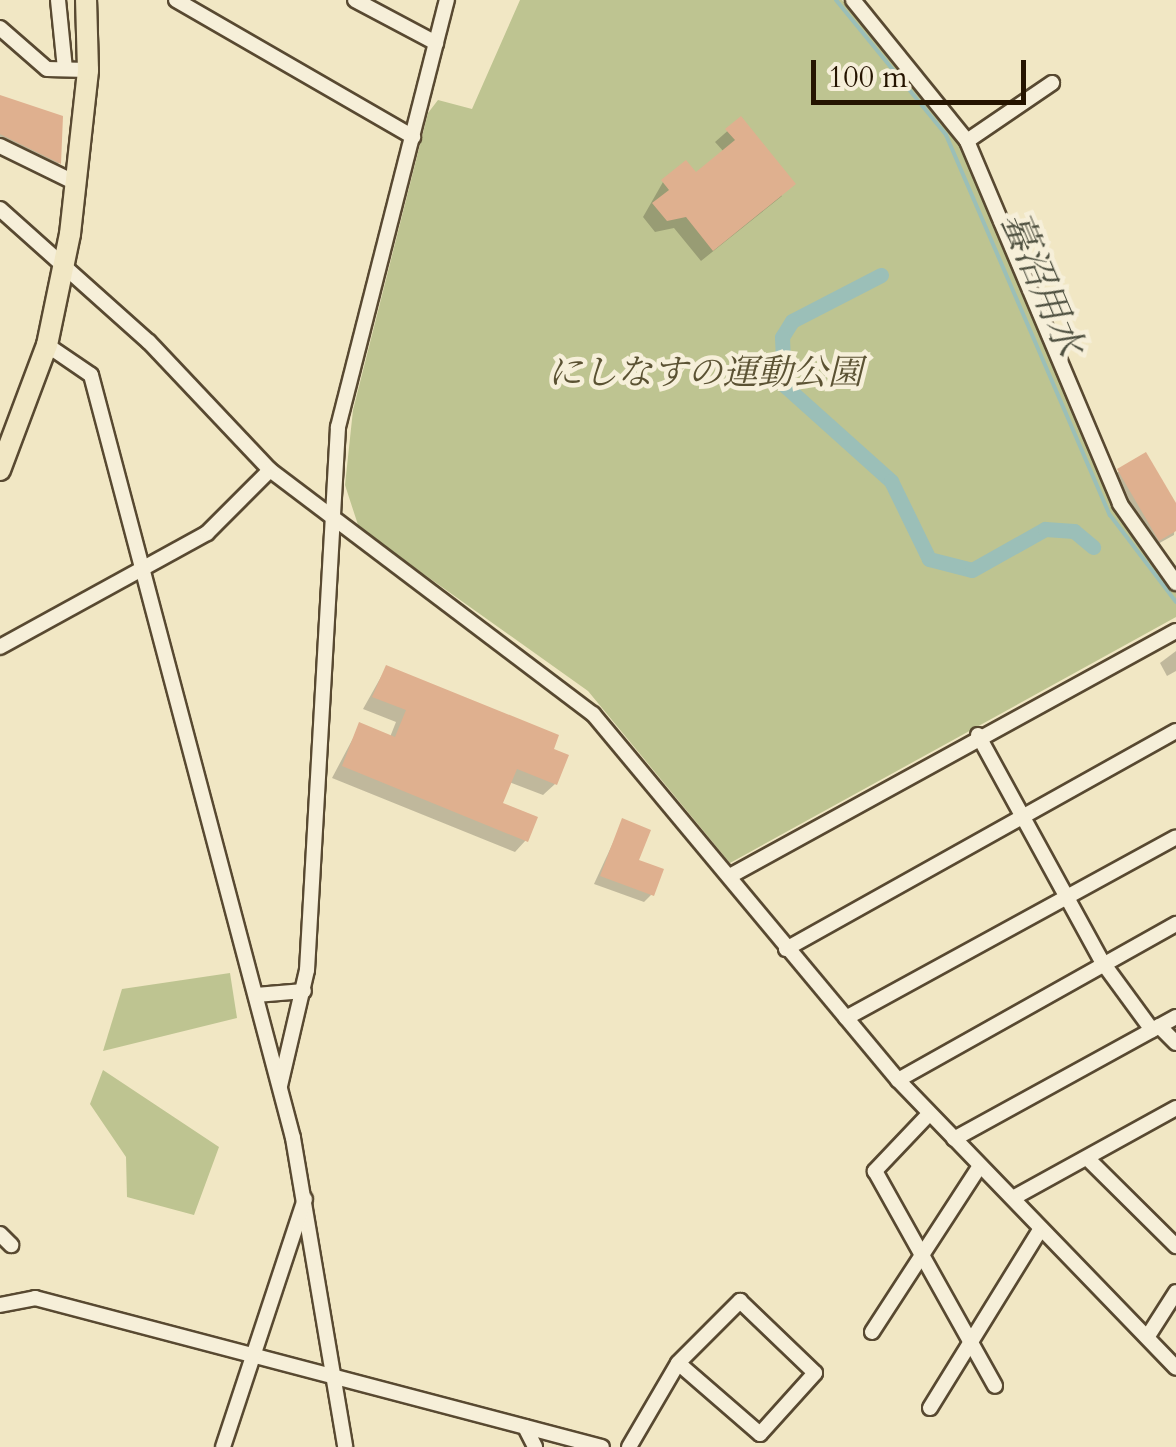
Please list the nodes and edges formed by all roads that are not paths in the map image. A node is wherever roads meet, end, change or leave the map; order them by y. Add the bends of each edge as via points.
1 (58, 0) edge
2 (86, 0) edge
3 (176, 0) edge
4 (355, 0) edge
5 (447, 0) edge
6 (853, 0) edge
7 (0, 28) edge
8 (436, 43) junction
9 (65, 69) junction
10 (88, 70) junction
11 (1052, 83) dead end
12 (413, 138) junction
13 (967, 141) junction
14 (0, 146) edge
15 (78, 184) junction
16 (0, 209) edge
17 (63, 272) junction
18 (47, 345) junction
19 (0, 470) edge
20 (270, 470) junction
21 (333, 521) junction
22 (143, 570) junction
23 (1176, 583) edge
24 (1176, 631) edge
25 (0, 647) edge
26 (1176, 731) edge
27 (978, 735) junction
28 (1020, 814) junction
29 (1176, 837) edge
30 (730, 876) junction
31 (1065, 897) junction
32 (1176, 924) edge
33 (786, 948) junction
34 (1103, 963) junction
35 (304, 990) junction
36 (256, 995) junction
37 (1176, 1016) edge
38 (846, 1018) junction
39 (1156, 1028) junction
40 (1176, 1043) edge
41 (898, 1080) junction
42 (280, 1086) junction
43 (1176, 1108) edge
44 (930, 1114) junction
45 (954, 1139) junction
46 (1088, 1158) junction
47 (980, 1166) junction
48 (1012, 1198) junction
49 (306, 1199) junction
50 (1041, 1228) junction
51 (1176, 1246) edge
52 (920, 1258) junction
53 (1176, 1292) edge
54 (0, 1305) edge
55 (872, 1332) dead end
56 (1148, 1336) junction
57 (971, 1342) junction
58 (248, 1359) junction
59 (678, 1362) junction
60 (1176, 1368) edge
61 (333, 1381) junction
62 (995, 1386) dead end
63 (930, 1408) dead end
64 (525, 1428) junction
65 (224, 1447) edge
66 (345, 1447) edge
67 (535, 1447) edge
68 (602, 1447) edge
69 (629, 1447) edge

1 - 9 street
2 - 10 highway
3 - 12 street
4 - 8 street
5 - 8 street
6 - 13 street
7 - 9 street via 46,69
8 - 12 street
9 - 10 street
10 - 15 highway
11 - 13 street
12 - 21 street via 342,404
13 - 23 street via 1120,504
14 - 15 street
15 - 17 highway
16 - 17 street
17 - 18 highway
17 - 20 street via 149,342
18 - 19 highway
18 - 22 street via 91,375
20 - 21 street
20 - 22 street via 206,533
21 - 30 street via 564,688
21 - 35 street
22 - 25 street
22 - 36 street
24 - 27 street
26 - 28 street
27 - 28 street
27 - 30 street
28 - 31 street
28 - 33 street
29 - 31 street
30 - 33 street
31 - 34 street
31 - 38 street
32 - 34 street
33 - 38 street
34 - 39 street
34 - 41 street
35 - 36 street
35 - 42 street
36 - 42 street
37 - 39 street
38 - 41 street
39 - 40 street
39 - 45 street
41 - 44 street
42 - 49 street
43 - 46 street
44 - 45 street
44 - 52 street via 875,1171
45 - 47 street
46 - 48 street
46 - 51 street
47 - 48 street
47 - 52 street
48 - 50 street
49 - 58 street
49 - 61 street
50 - 56 street
50 - 57 street
52 - 55 street
52 - 57 street
53 - 56 street
54 - 58 street via 35,1298
56 - 60 street
57 - 62 street
57 - 63 street
58 - 61 street
58 - 65 street
59 - 59 street via 740,1300 815,1373 760,1434
59 - 69 street
61 - 64 street
61 - 66 street
64 - 67 street
64 - 68 street

